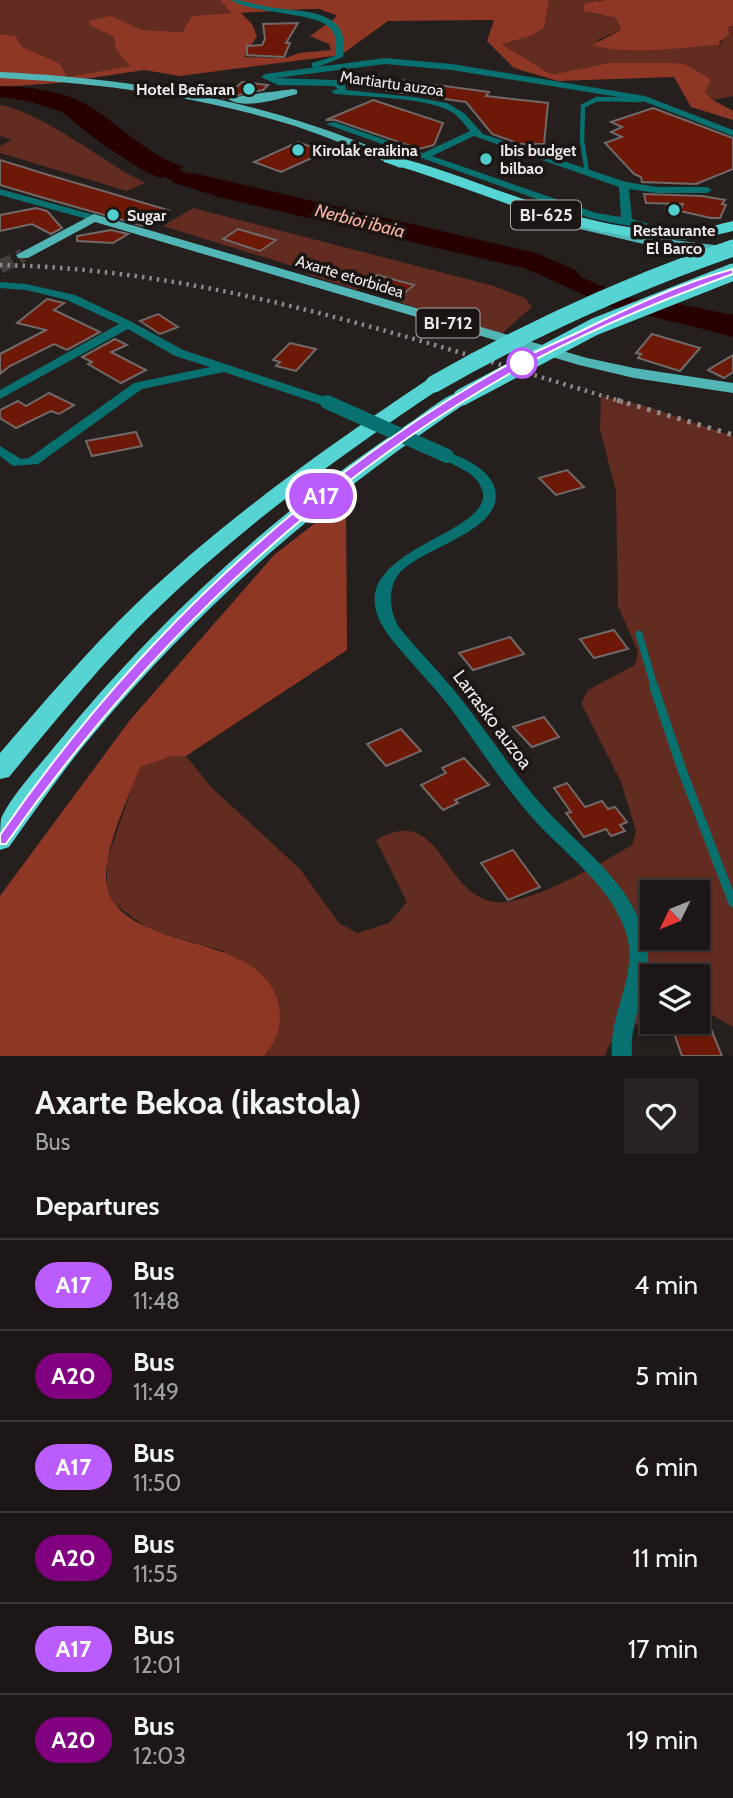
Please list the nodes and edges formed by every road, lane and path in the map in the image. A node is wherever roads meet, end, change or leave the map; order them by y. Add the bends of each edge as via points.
1 (235, 0) edge
2 (295, 4) dead end
3 (337, 17) dead end
4 (0, 75) edge
5 (267, 75) junction
6 (342, 91) junction
7 (293, 92) junction
8 (178, 94) junction
9 (649, 101) junction
10 (331, 124) dead end
11 (302, 125) junction
12 (475, 132) junction
13 (733, 133) edge
14 (424, 156) junction
15 (389, 159) junction
16 (587, 172) junction
17 (624, 185) junction
18 (706, 190) dead end
19 (4, 193) edge
20 (0, 203) edge
21 (53, 206) junction
22 (94, 218) junction
23 (627, 222) junction
24 (644, 224) dead end
25 (733, 226) edge
26 (125, 228) junction
27 (71, 230) junction
28 (733, 251) edge
29 (23, 255) tunnel mouth
30 (733, 272) edge
31 (0, 285) edge
32 (128, 324) junction
33 (229, 368) junction
34 (733, 388) edge
35 (0, 395) edge
36 (0, 450) edge
37 (639, 634) dead end
38 (0, 770) edge
39 (0, 840) edge
40 (733, 903) edge
41 (622, 1056) edge

1 - 2 street via 255,6
3 - 5 street via 342,27 339,57
4 - 8 main road, BI-625
5 - 6 street via 278,82 336,83
5 - 9 street via 400,61
6 - 7 street, Martiartu auzoa
6 - 12 street, Martiartu auzoa via 446,106 464,117
7 - 8 main road via 243,100
7 - 11 main road via 280,99 278,106
8 - 11 main road, BI-625
9 - 13 street
9 - 16 lane via 597,99 583,106
10 - 14 street
11 - 15 main road, BI-625
12 - 14 street
12 - 16 street, Martiartu auzoa
14 - 23 street via 594,216
15 - 25 highway via 611,228 669,235
15 - 28 main road, BI-625 via 572,224 627,237
16 - 17 street, Martiartu auzoa
17 - 18 street, Martiartu auzoa
17 - 23 street
19 - 20 street via 9,198
19 - 21 street
20 - 21 street
21 - 22 street
22 - 26 main road, Axarte etorbidea / BI-712
22 - 27 main road
23 - 24 street
26 - 27 main road
26 - 34 main road, Axarte etorbidea / BI-712 via 596,365
27 - 29 main road
28 - 38 highway, bridge via 583,306 469,363 309,469 145,608
30 - 39 highway, bridge via 657,298 531,358 462,397 335,485 205,599 107,703 40,783
31 - 32 street via 71,297
32 - 33 street via 179,353
32 - 35 street
33 - 36 street via 138,386 33,461 18,463
33 - 41 street, Larrasko auzoa, bridge via 327,402 447,456 486,483 486,510 470,526 408,558 393,571 384,589 383,605 390,626 442,686 534,808 619,901 637,937 639,975 622,1038
37 - 40 lane via 674,754

